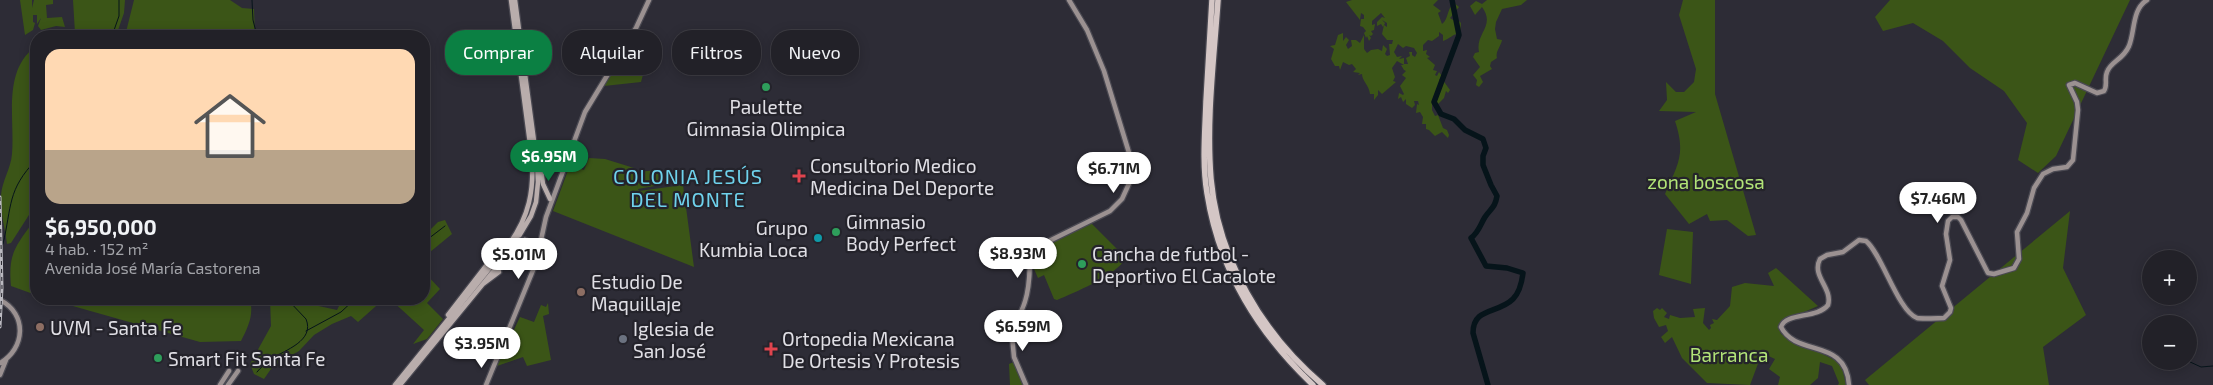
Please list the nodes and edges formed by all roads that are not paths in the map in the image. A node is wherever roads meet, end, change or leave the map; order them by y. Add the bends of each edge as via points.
1 (511, 0) edge
2 (515, 0) edge
3 (649, 0) edge
4 (1069, 0) edge
5 (1212, 0) edge
6 (1218, 0) edge
7 (2147, 0) edge
8 (533, 136) junction
9 (550, 199) dead end
10 (534, 259) dead end
11 (485, 283) junction
12 (478, 287) junction
13 (0, 300) edge
14 (444, 326) junction
15 (6, 360) junction
16 (0, 363) edge
17 (229, 371) dead end
18 (238, 371) dead end
19 (0, 375) edge
20 (220, 385) edge
21 (228, 385) edge
22 (395, 385) edge
23 (400, 385) edge
24 (486, 385) edge
25 (1026, 385) edge
26 (1313, 385) edge
27 (1323, 385) edge
28 (1849, 385) edge

1 - 14 main road via 532,159 531,200 517,233
2 - 8 main road
3 - 24 main road via 636,28 588,105 546,217 536,263
4 - 25 main road via 1087,30 1104,71 1130,156 1132,177 1122,199 1110,211 1043,244 1030,255 1024,305 1007,327 1012,336 1014,358
5 - 26 highway via 1204,143 1207,192 1215,229 1233,282 1246,304 1285,356
6 - 27 highway via 1210,141 1212,186 1220,228 1238,277 1259,314 1297,361
7 - 28 main road via 2138,10 2134,31 2122,58 2107,71 2104,91 2097,93 2075,83 2069,85 2078,110 2073,160 2067,167 2043,174 2034,188 2027,213 2018,229 2019,259 2014,268 1988,273 1961,220 1952,217 1946,234 1950,260 1942,286 1950,312 1944,318 1921,318 1908,309 1890,283 1874,249 1866,241 1859,240 1841,253 1820,259 1818,271 1829,295 1828,305 1820,312 1786,320 1780,327 1803,344 1838,358 1848,371
8 - 9 main road via 543,184
8 - 12 main road via 538,182 531,216 510,251
10 - 11 main road via 518,254
11 - 12 main road
11 - 14 main road, bridge via 531,243 528,240 511,243 499,250 445,320
12 - 23 main road
13 - 15 main road via 14,312 20,331 17,346
14 - 22 main road
15 - 16 main road
15 - 19 main road
17 - 20 main road
18 - 21 main road

